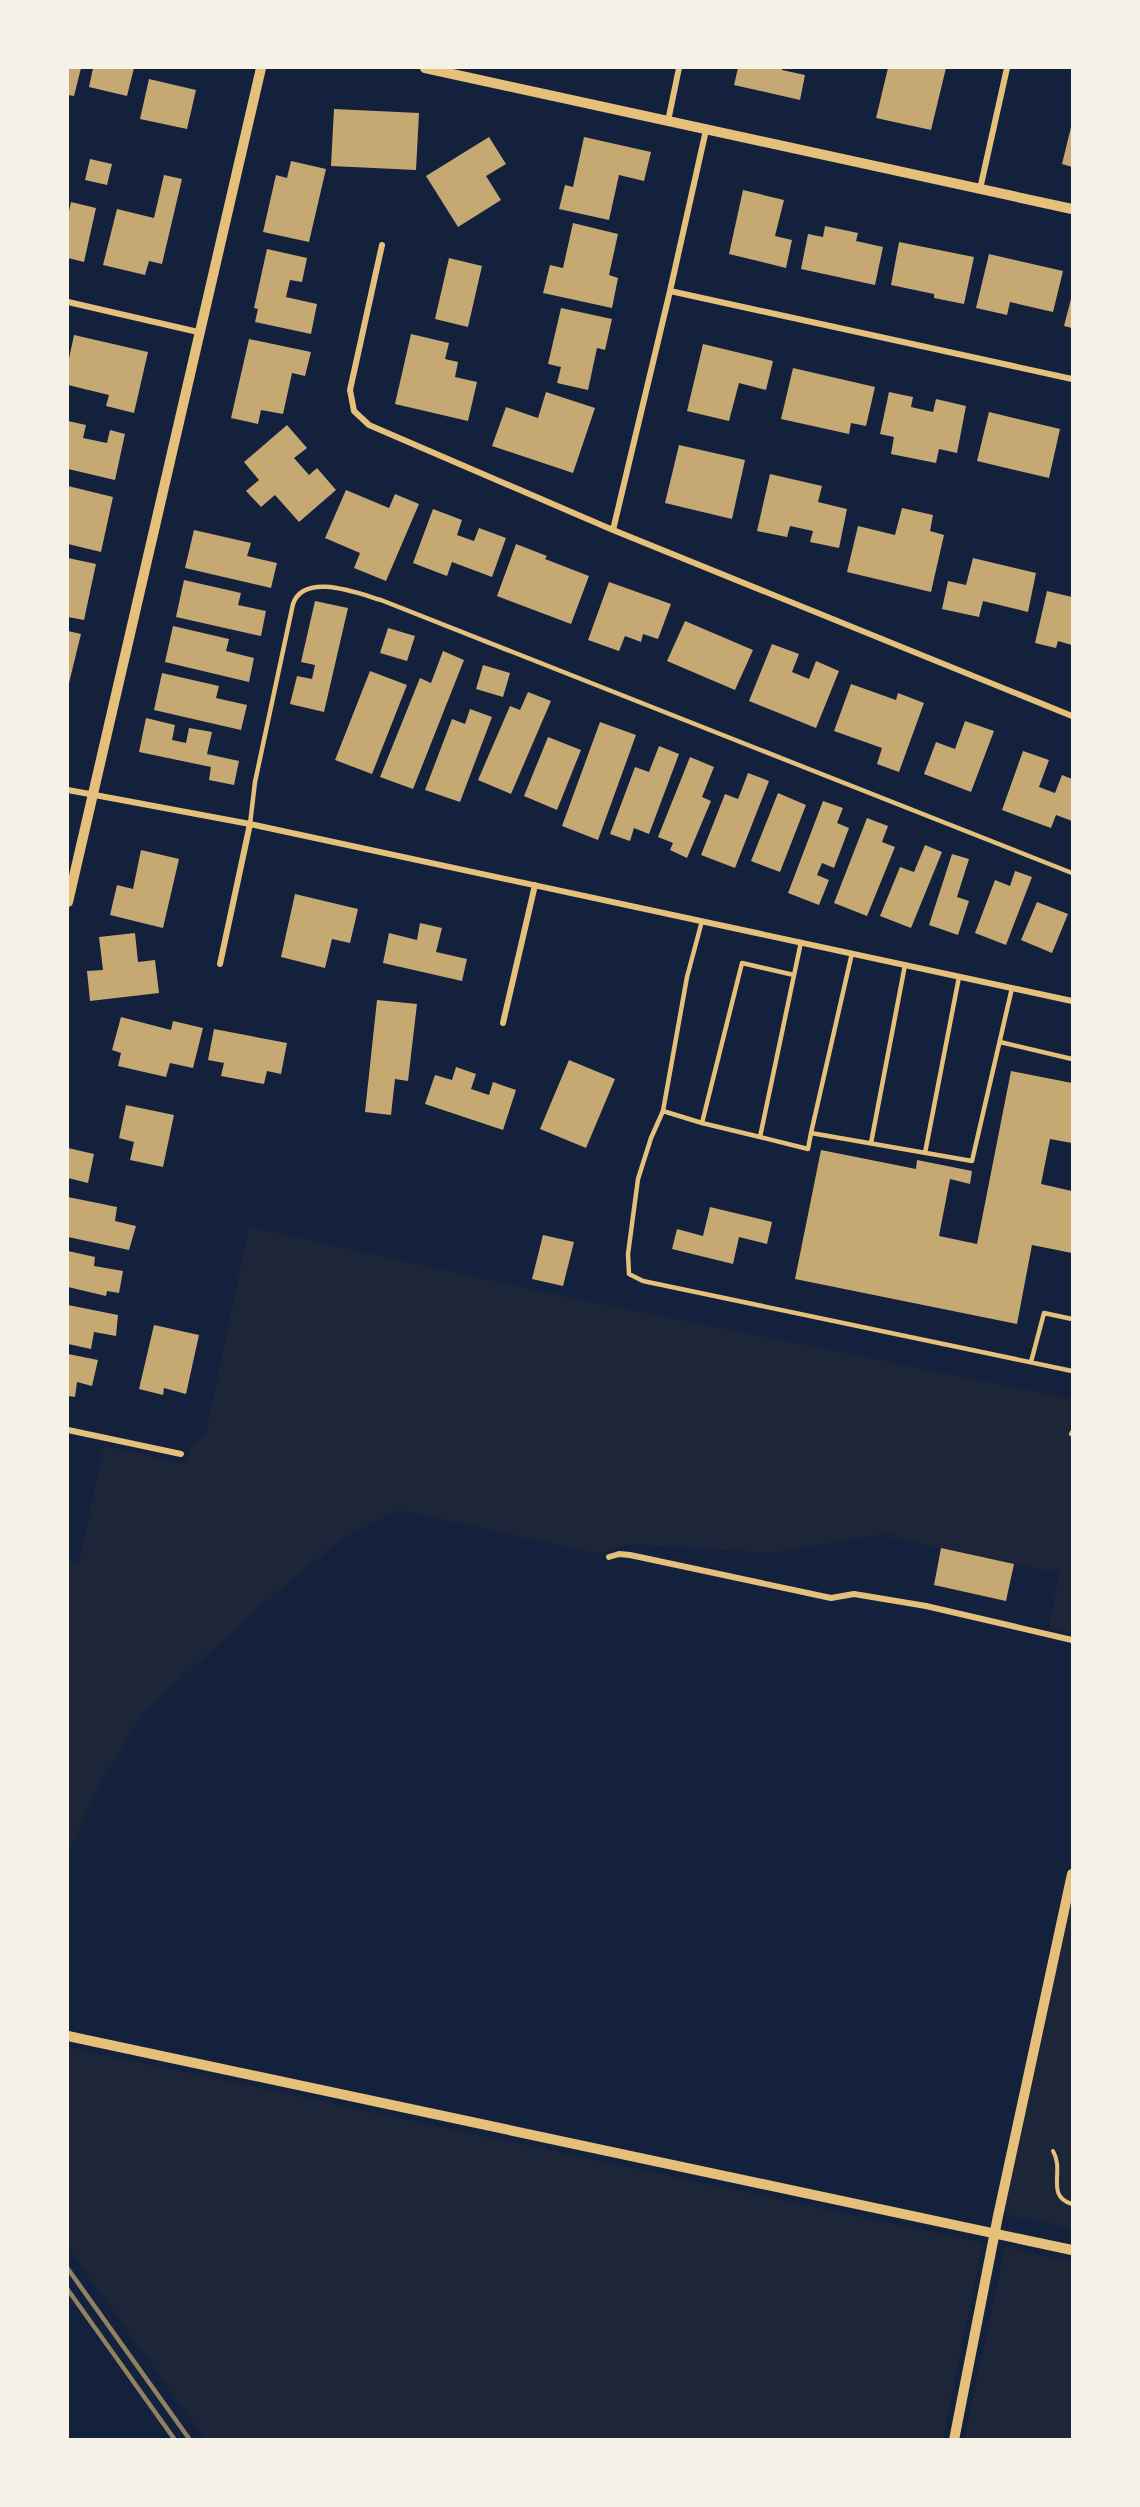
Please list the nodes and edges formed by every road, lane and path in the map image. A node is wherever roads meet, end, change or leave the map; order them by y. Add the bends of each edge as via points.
1 (261, 68) edge
2 (425, 68) edge
3 (680, 68) edge
4 (1007, 68) edge
5 (668, 121) junction
6 (706, 130) junction
7 (980, 189) junction
8 (1072, 209) edge
9 (382, 245) dead end
10 (670, 291) junction
11 (68, 302) edge
12 (198, 332) junction
13 (1072, 379) edge
14 (613, 530) junction
15 (1072, 716) edge
16 (68, 790) edge
17 (91, 795) junction
18 (250, 824) junction
19 (1072, 873) edge
20 (535, 885) junction
21 (68, 902) edge
22 (702, 921) junction
23 (801, 942) junction
24 (852, 953) junction
25 (220, 964) dead end
26 (905, 965) junction
27 (794, 975) junction
28 (959, 976) junction
29 (1012, 988) junction
30 (1072, 1001) edge
31 (503, 1023) dead end
32 (1000, 1042) junction
33 (1072, 1059) edge
34 (663, 1111) junction
35 (702, 1123) junction
36 (811, 1133) junction
37 (760, 1137) junction
38 (871, 1143) junction
39 (925, 1153) junction
40 (1072, 1319) edge
41 (1031, 1362) junction
42 (1072, 1371) edge
43 (68, 1430) edge
44 (181, 1454) dead end
45 (609, 1557) dead end
46 (1072, 1640) edge
47 (1072, 1874) edge
48 (68, 2036) edge
49 (1053, 2151) dead end
50 (1072, 2204) edge
51 (995, 2233) junction
52 (1072, 2250) edge
53 (954, 2439) edge

1 - 12 street
2 - 5 street
3 - 5 street
4 - 7 street
5 - 6 street
6 - 7 street
6 - 10 street
7 - 8 street
9 - 14 street via 350,390 354,411 369,424
10 - 13 street
10 - 14 street
11 - 12 street
12 - 17 street
14 - 15 street
16 - 17 street
17 - 18 street
17 - 21 street
18 - 19 lane via 255,782 293,603 303,589 316,586 381,600
18 - 20 street
18 - 25 street
20 - 22 street
20 - 31 street
22 - 23 street
22 - 34 lane via 687,977
23 - 24 street
23 - 27 lane
24 - 26 street
24 - 36 lane
26 - 28 street
26 - 38 lane
27 - 35 lane via 742,963
27 - 37 lane
28 - 29 street
28 - 39 lane
29 - 30 street
29 - 32 lane
32 - 33 lane
32 - 39 lane via 972,1161
34 - 35 lane
34 - 41 lane via 638,1179 629,1274 643,1281
35 - 37 lane
36 - 37 lane via 808,1149
36 - 38 lane
38 - 39 lane
40 - 41 lane via 1044,1313
41 - 42 lane
43 - 44 street
45 - 46 street via 630,1555 831,1598 854,1594 926,1606
47 - 51 street
48 - 51 street
49 - 50 path via 1058,2162 1058,2193 1063,2201
51 - 52 street
51 - 53 street

